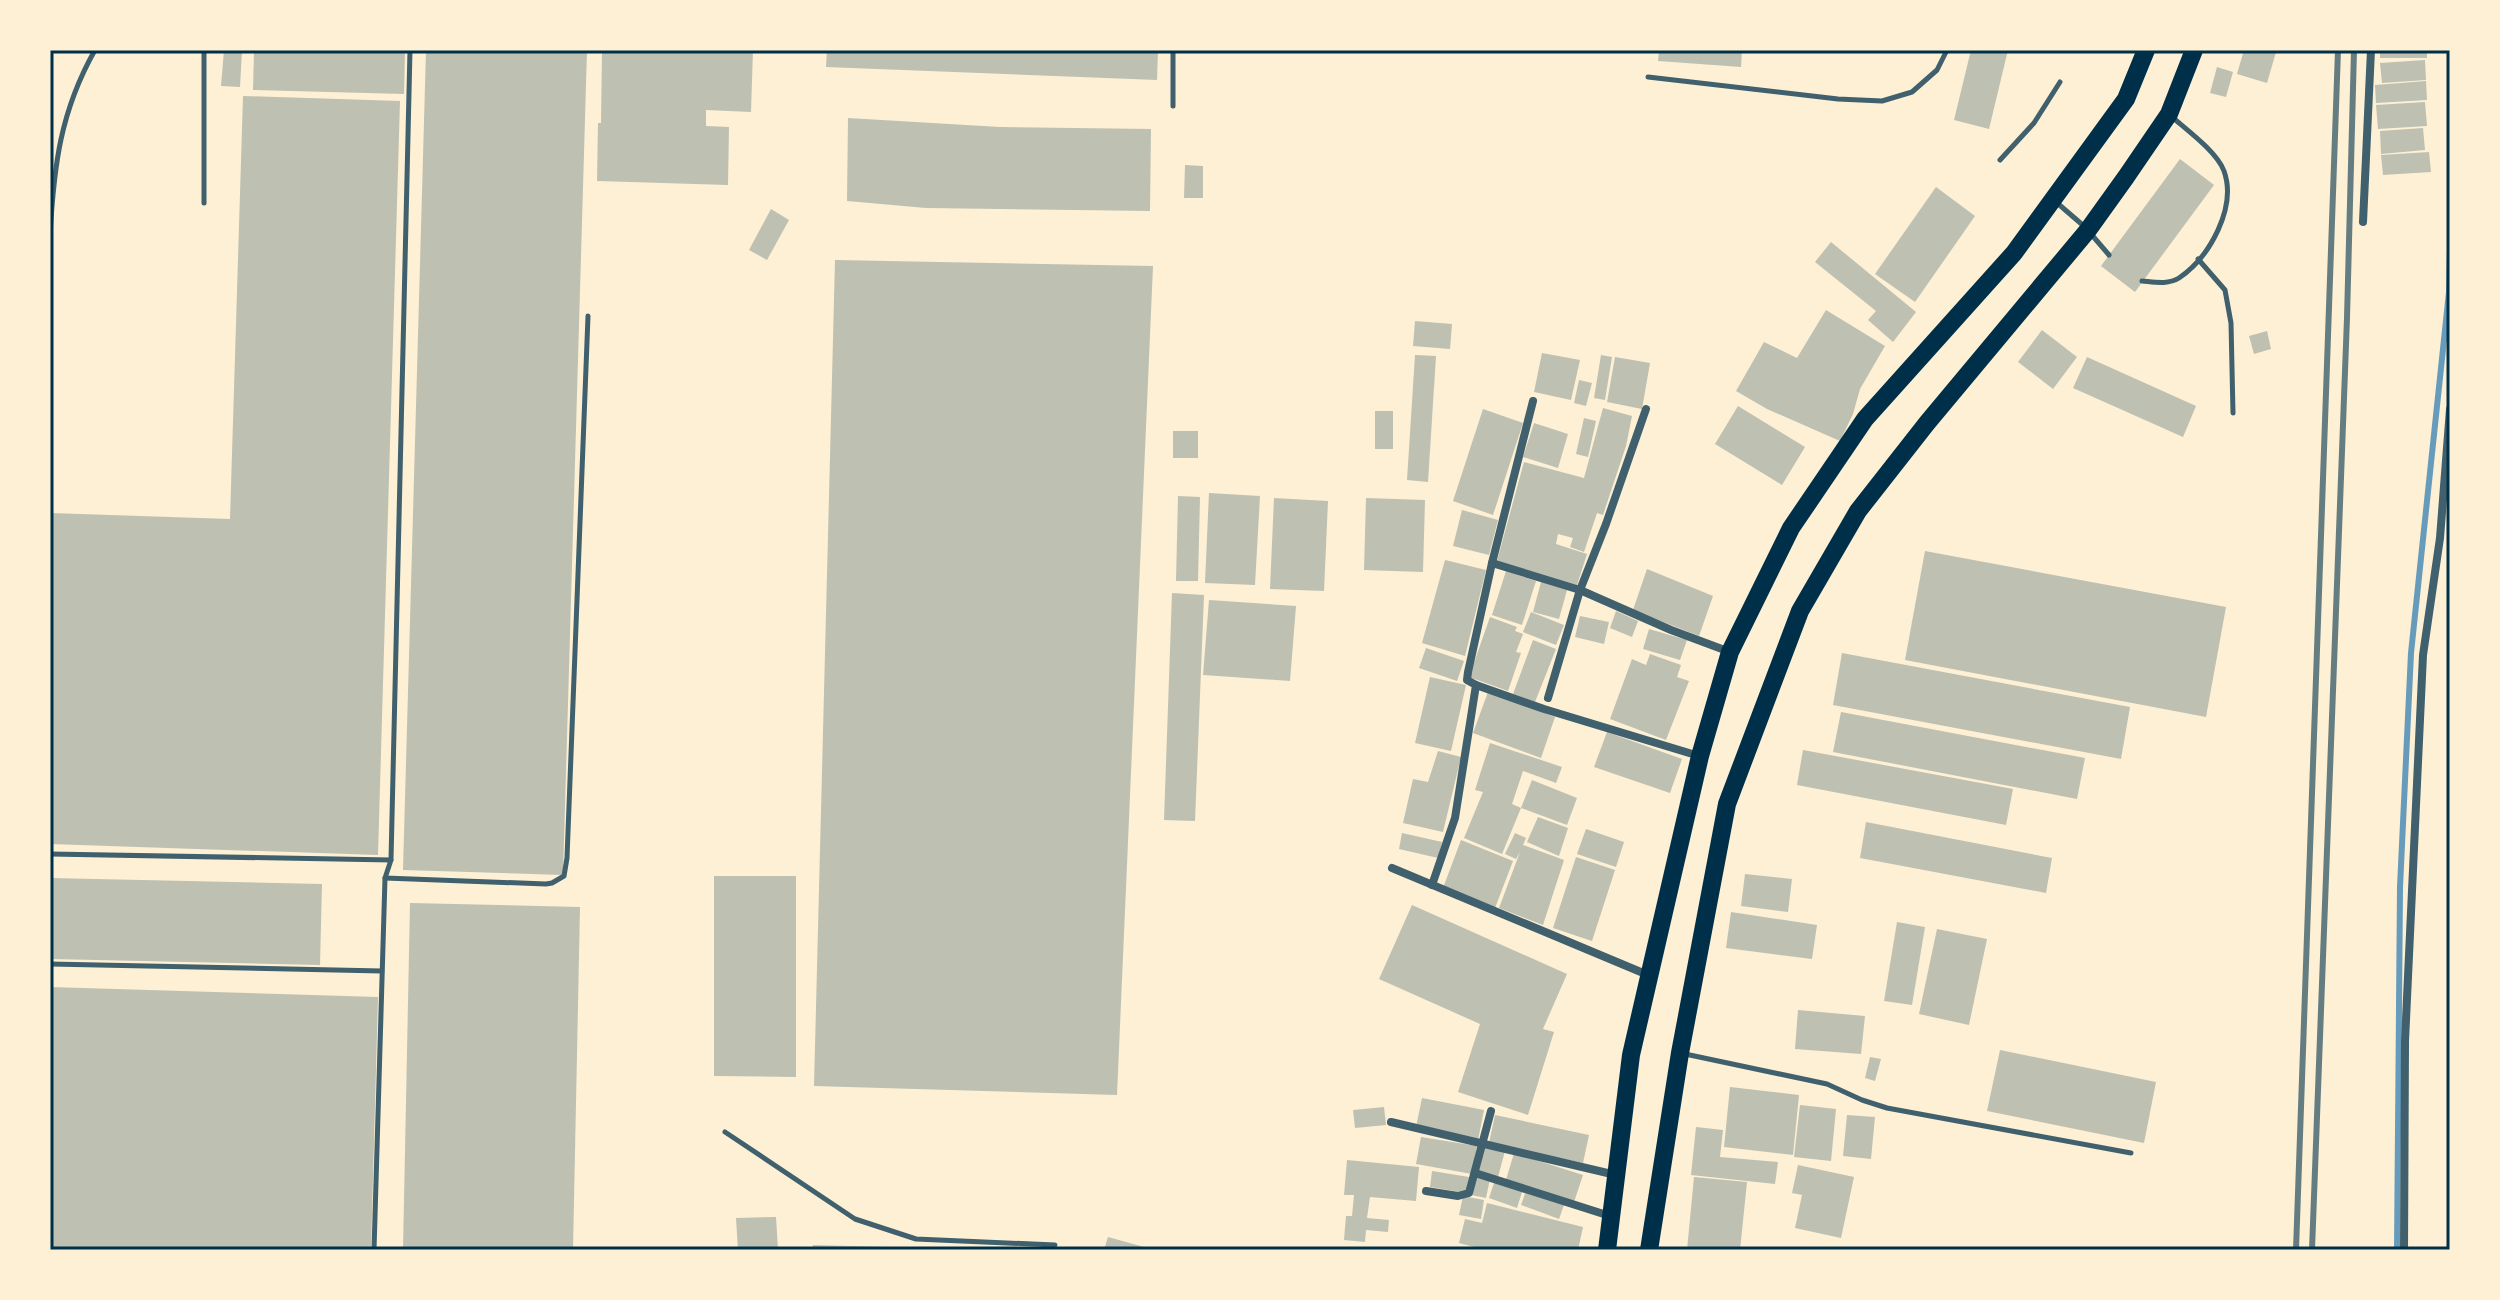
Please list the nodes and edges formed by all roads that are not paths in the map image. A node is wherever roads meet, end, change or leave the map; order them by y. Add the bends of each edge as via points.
1 (95, 50) edge
2 (204, 50) edge
3 (410, 50) edge
4 (1173, 50) edge
5 (1947, 50) edge
6 (2146, 50) edge
7 (2194, 50) edge
8 (2371, 50) edge
9 (1648, 77) dead end
10 (2060, 82) dead end
11 (1173, 106) dead end
12 (2169, 114) junction
13 (2000, 160) dead end
14 (2053, 199) junction
15 (204, 203) dead end
16 (2363, 222) dead end
17 (2088, 230) junction
18 (50, 235) edge
19 (2109, 255) dead end
20 (2198, 259) junction
21 (2142, 281) dead end
22 (588, 316) dead end
23 (1533, 401) dead end
24 (1646, 409) dead end
25 (2450, 409) edge
26 (2233, 413) dead end
27 (1492, 563) junction
28 (1580, 590) junction
29 (1730, 652) junction
30 (1476, 685) junction
31 (1548, 698) dead end
32 (1700, 756) junction
33 (50, 854) edge
34 (391, 860) junction
35 (1392, 868) dead end
36 (385, 878) junction
37 (1432, 885) junction
38 (50, 964) edge
39 (382, 971) junction
40 (1648, 975) junction
41 (1680, 1053) junction
42 (1491, 1111) dead end
43 (1391, 1122) dead end
44 (725, 1132) dead end
45 (1482, 1144) junction
46 (2131, 1153) dead end
47 (1475, 1173) junction
48 (1617, 1175) junction
49 (1426, 1191) dead end
50 (1610, 1216) junction
51 (1055, 1245) dead end
52 (374, 1250) edge
53 (1607, 1250) edge
54 (1649, 1250) edge
55 (2404, 1250) edge

1 - 18 lane via 62,130
2 - 15 lane
3 - 34 lane
4 - 11 lane
5 - 9 lane via 1937,70 1912,92 1882,101
6 - 14 highway via 2126,99
7 - 12 highway
8 - 16 street
10 - 13 lane via 2034,123
12 - 17 highway
12 - 20 lane via 2223,167 2229,192 2215,237
14 - 17 lane
14 - 29 highway via 2014,253 1865,419 1791,528
17 - 19 lane
17 - 41 highway via 1858,511 1800,611 1727,804
20 - 21 lane via 2177,279
20 - 26 lane via 2225,290
22 - 36 lane via 564,876 546,884
23 - 27 street
24 - 28 street
25 - 55 street via 2440,538 2423,655 2405,1041
27 - 28 street
27 - 30 street via 1468,672 1467,680
28 - 29 street
28 - 31 street
29 - 32 highway
30 - 32 street
30 - 37 street via 1455,818
32 - 40 highway
33 - 34 lane
34 - 36 lane
35 - 37 street
36 - 39 lane
37 - 40 street
38 - 39 lane
39 - 52 lane
40 - 48 highway via 1631,1055
41 - 46 lane via 1827,1084 1887,1108
41 - 54 highway
42 - 45 street
43 - 45 street
44 - 51 lane via 855,1219 916,1239
45 - 47 street
45 - 48 street
47 - 49 street via 1467,1194
47 - 50 street
48 - 50 highway
50 - 53 highway

